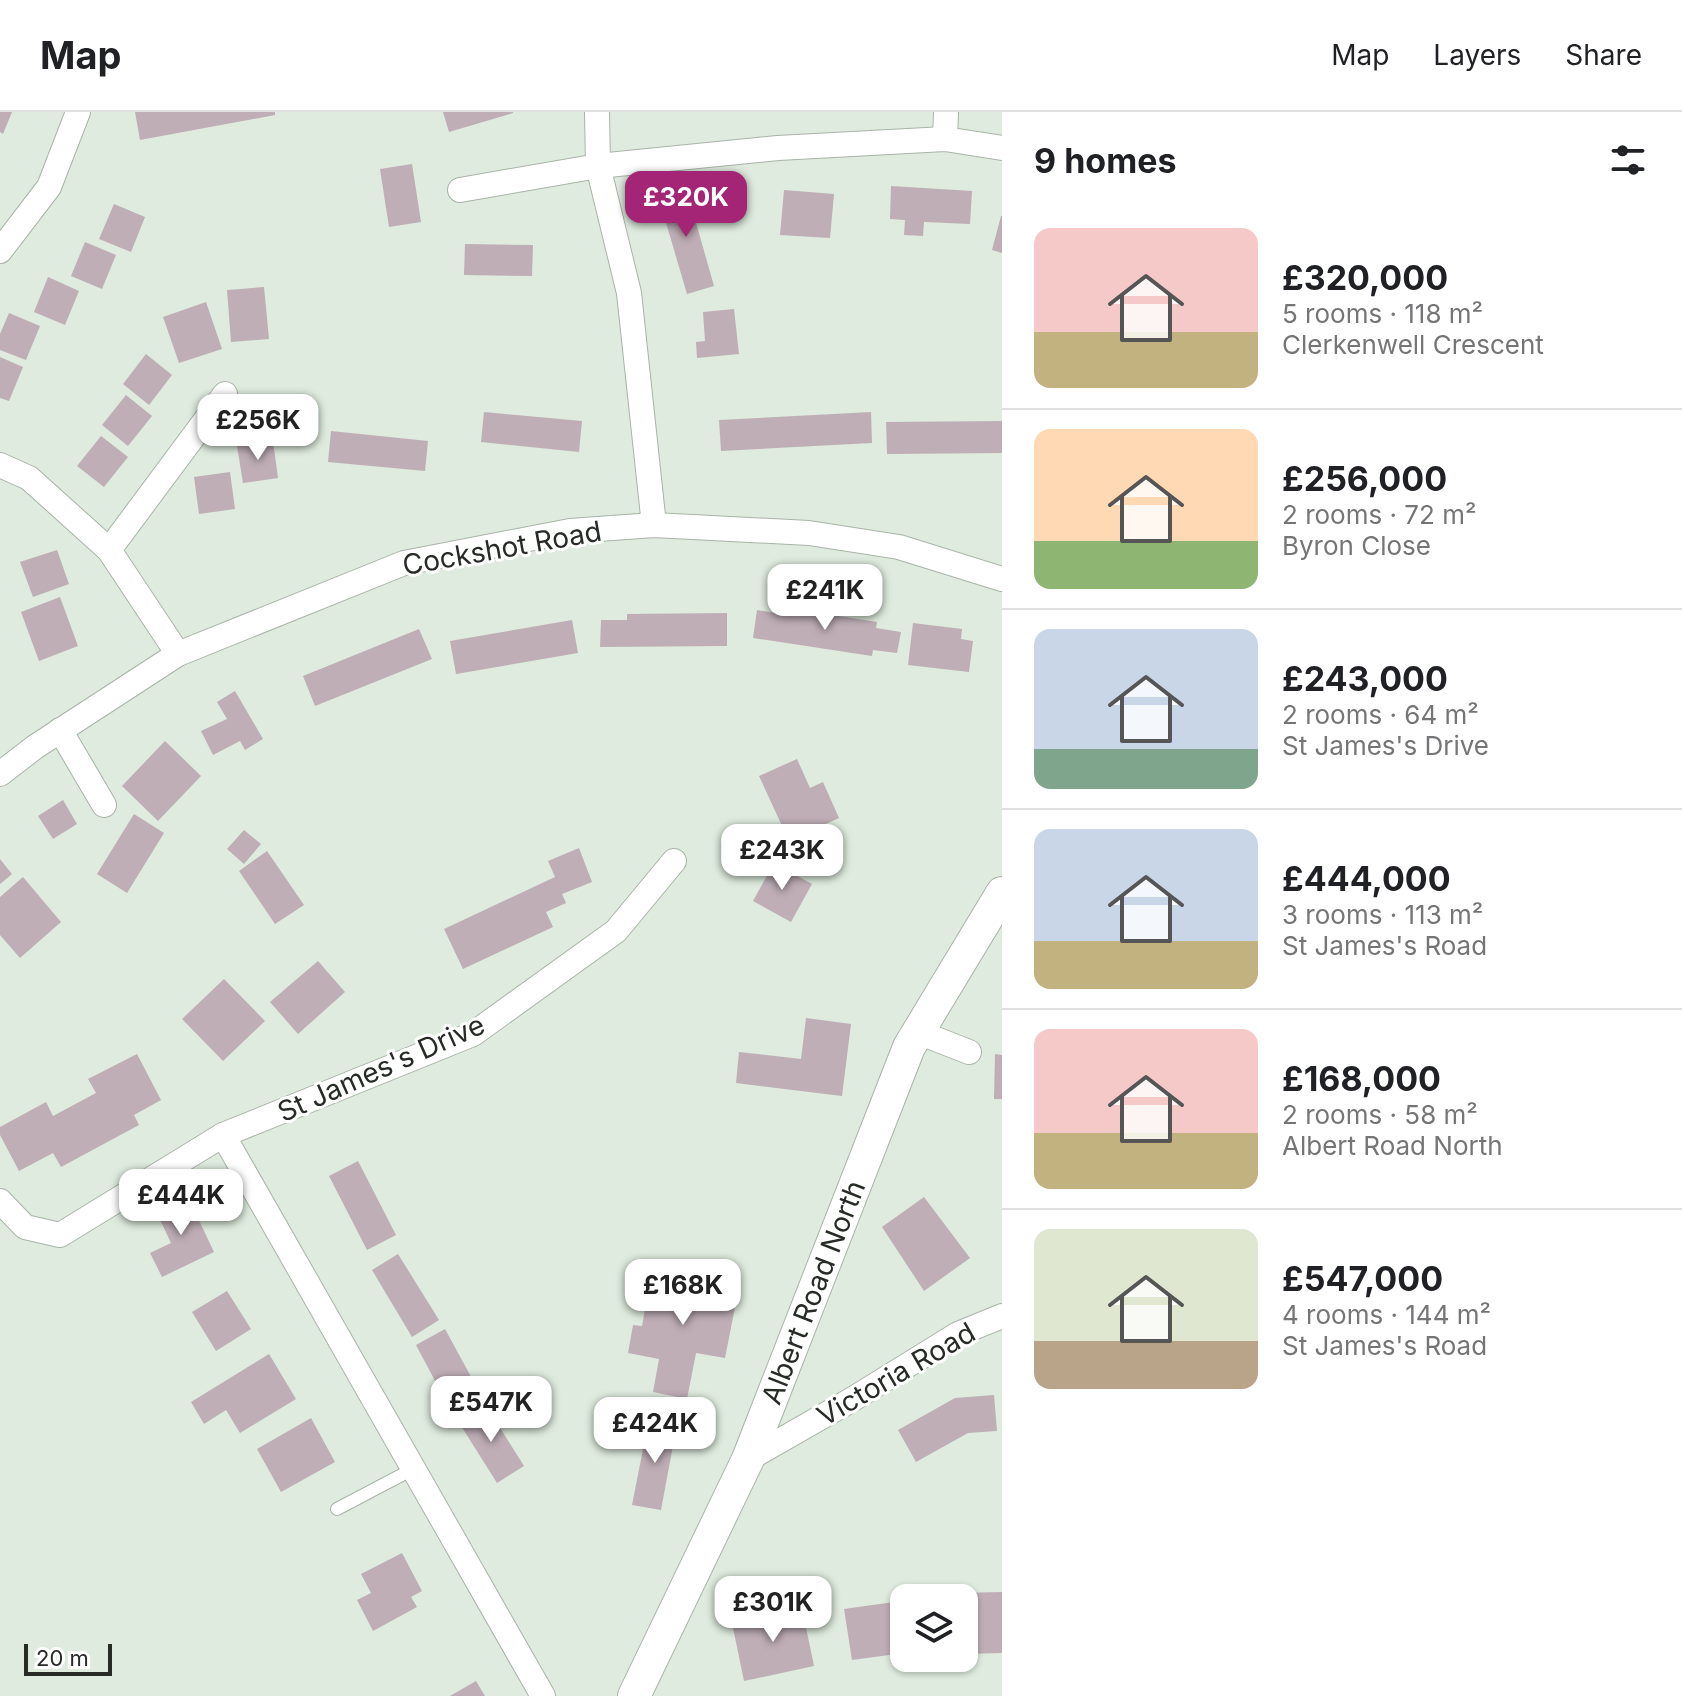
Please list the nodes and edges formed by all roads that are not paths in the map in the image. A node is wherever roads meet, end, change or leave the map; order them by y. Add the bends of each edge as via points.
1 (78, 112) edge
2 (597, 112) edge
3 (946, 112) edge
4 (945, 139) junction
5 (1002, 148) edge
6 (598, 166) junction
7 (460, 190) dead end
8 (0, 251) edge
9 (225, 394) dead end
10 (0, 465) edge
11 (654, 525) junction
12 (109, 550) junction
13 (1002, 579) edge
14 (178, 654) junction
15 (60, 730) junction
16 (0, 774) edge
17 (104, 805) dead end
18 (674, 861) dead end
19 (1002, 893) edge
20 (918, 1032) junction
21 (969, 1052) dead end
22 (223, 1135) junction
23 (0, 1201) edge
24 (1002, 1316) edge
25 (748, 1459) junction
26 (413, 1469) junction
27 (337, 1509) dead end
28 (543, 1696) edge
29 (634, 1696) edge

1 - 8 street via 49,187
2 - 6 street
3 - 4 street
4 - 5 street
4 - 6 street
6 - 7 street
6 - 11 street via 629,293
9 - 12 street
10 - 12 street via 29,478
11 - 13 street, Cockshot Road via 809,533 899,547
11 - 14 street, Cockshot Road via 570,531 404,563
12 - 14 street
14 - 15 street, Cockshot Road
15 - 16 street, Cockshot Road
15 - 17 street
18 - 22 street, St James's Drive via 616,931 473,1034
19 - 20 street, Albert Road North
20 - 21 street
20 - 25 street, Albert Road North
22 - 23 street, St James's Drive via 60,1235 25,1227
22 - 26 street
24 - 25 street, Victoria Road via 958,1334
25 - 29 street, Albert Road North
26 - 27 lane
26 - 28 street

